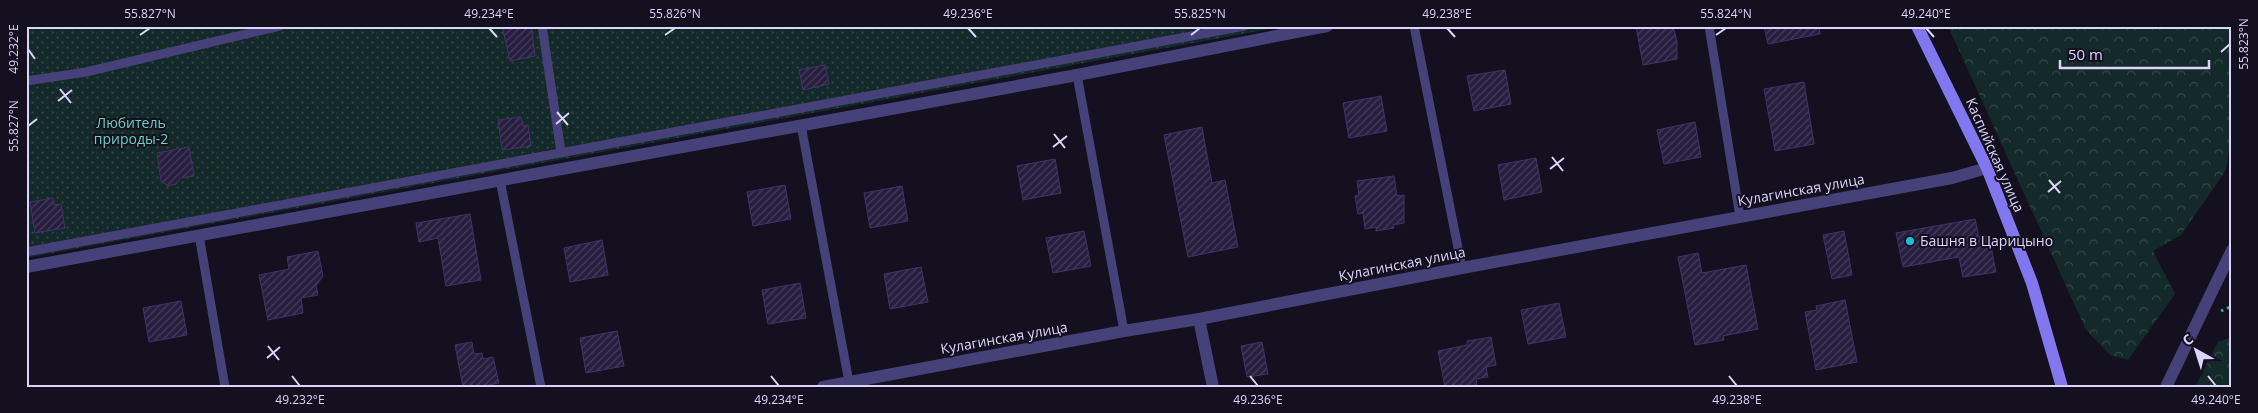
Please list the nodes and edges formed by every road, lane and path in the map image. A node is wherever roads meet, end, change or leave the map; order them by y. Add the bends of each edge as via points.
1 (280, 26) edge
2 (542, 26) edge
3 (1244, 26) edge
4 (1328, 26) edge
5 (1414, 26) edge
6 (1709, 26) edge
7 (1916, 26) edge
8 (1077, 75) junction
9 (26, 81) edge
10 (801, 124) junction
11 (561, 152) junction
12 (1987, 168) junction
13 (500, 180) junction
14 (1740, 217) junction
15 (199, 235) junction
16 (2232, 250) edge
17 (26, 252) edge
18 (26, 267) edge
19 (1462, 268) junction
20 (1199, 320) junction
21 (1124, 331) junction
22 (849, 382) junction
23 (226, 387) edge
24 (541, 387) edge
25 (823, 387) edge
26 (1213, 387) edge
27 (2062, 387) edge
28 (2166, 387) edge

1 - 9 lane via 86,72
2 - 11 lane
3 - 11 lane
4 - 8 street
5 - 19 lane
6 - 14 lane
7 - 12 street, Каспийская улица
8 - 10 street
8 - 21 lane
10 - 13 street
10 - 22 lane
11 - 17 lane
12 - 14 street, Кулагинская улица via 1952,178
12 - 27 street, Каспийская улица via 2032,283
13 - 15 street
13 - 24 lane
14 - 19 street, Кулагинская улица
15 - 18 street
15 - 23 lane
16 - 28 street
19 - 20 street, Кулагинская улица
20 - 21 street, Кулагинская улица
20 - 26 street
21 - 22 street, Кулагинская улица
22 - 25 street, Кулагинская улица

